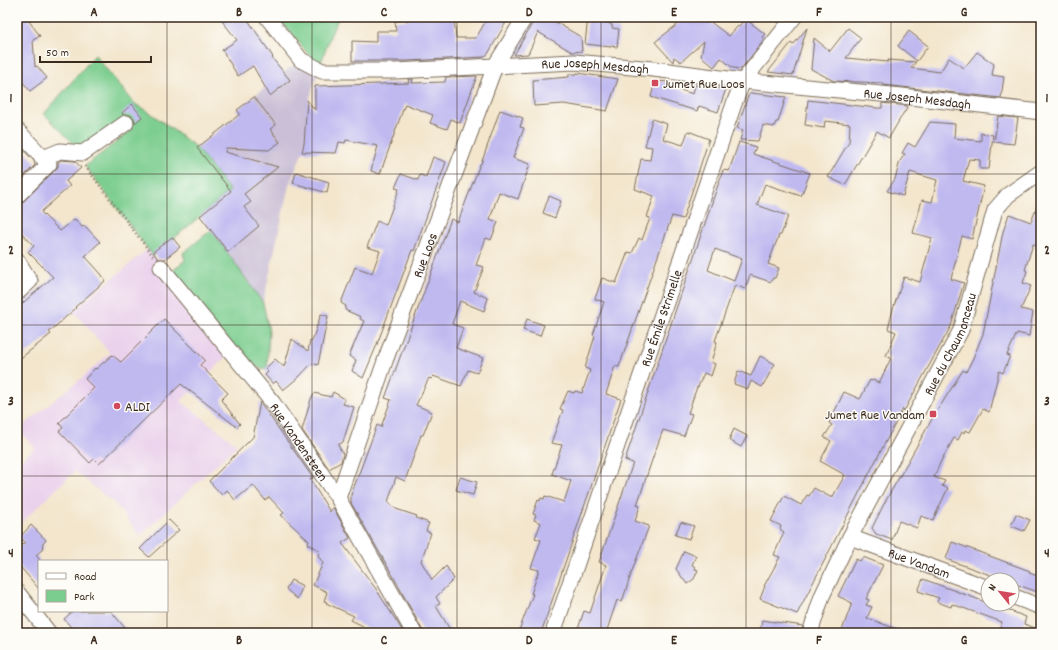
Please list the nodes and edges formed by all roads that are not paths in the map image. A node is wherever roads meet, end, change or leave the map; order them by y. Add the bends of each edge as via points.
1 (266, 17) edge
2 (525, 17) edge
3 (794, 17) edge
4 (495, 66) junction
5 (743, 81) junction
6 (1041, 112) edge
7 (126, 123) dead end
8 (17, 130) edge
9 (43, 158) junction
10 (1041, 172) edge
11 (17, 196) edge
12 (17, 260) edge
13 (161, 267) road end
14 (17, 293) edge
15 (338, 498) junction
16 (850, 537) junction
17 (980, 585) edge
18 (17, 592) edge
19 (1020, 599) edge
20 (1041, 607) edge
21 (49, 633) edge
22 (414, 633) edge
23 (553, 633) edge
24 (810, 633) edge

1 - 4 street, Rue Joseph Mesdagh via 301,60 322,71 395,71
2 - 4 street, Rue Loos
3 - 5 street, Rue Émile Strimelle
4 - 5 street, Rue Joseph Mesdagh via 574,62 654,68
4 - 15 street, Rue Loos via 385,361
5 - 6 street, Rue Joseph Mesdagh
5 - 23 street, Rue Émile Strimelle
7 - 9 street via 83,154 60,151
8 - 9 street
9 - 11 street via 49,164
10 - 16 street, Rue du Chaumonceau via 1008,195 995,210 961,330
12 - 14 street via 30,281
13 - 15 street, Rue Vandensteen via 273,403
15 - 22 street, Rue Vandensteen
16 - 17 street, Rue Vandam
16 - 24 street, Rue du Chaumonceau via 822,596
18 - 21 street
19 - 20 street

